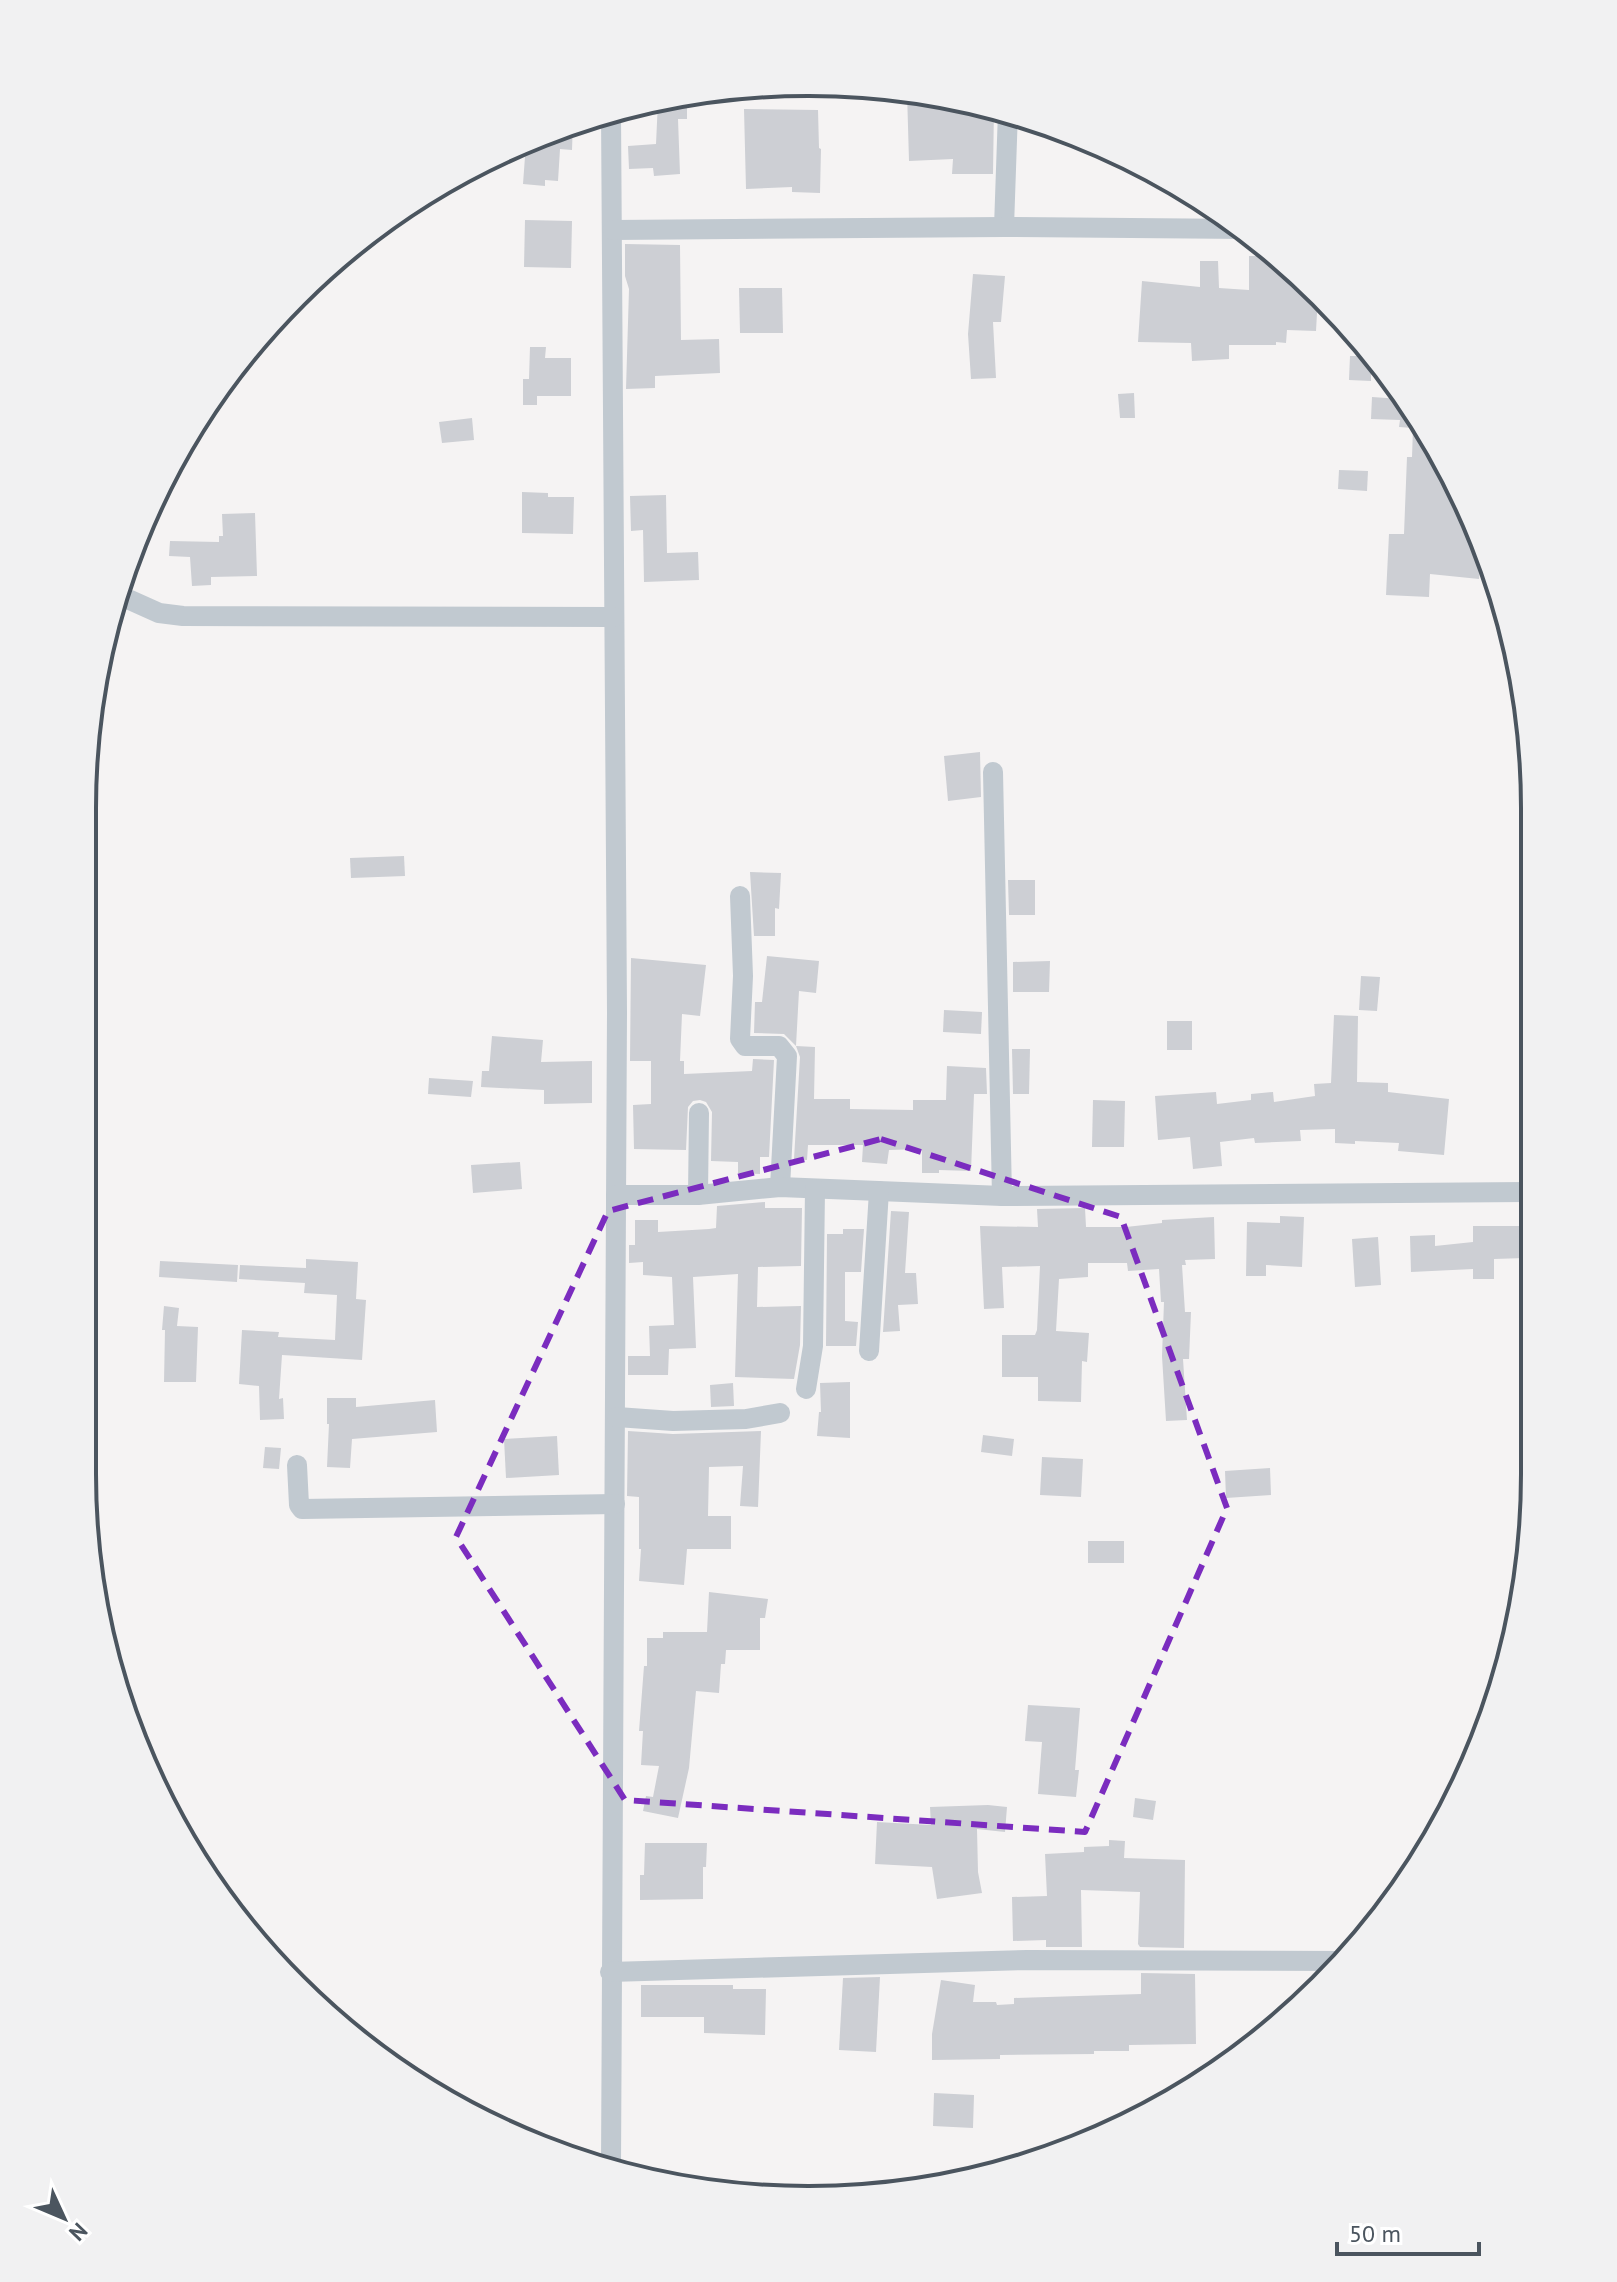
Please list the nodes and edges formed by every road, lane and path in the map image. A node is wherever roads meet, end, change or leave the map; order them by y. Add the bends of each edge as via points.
1 (611, 124) edge
2 (1008, 125) edge
3 (1004, 227) junction
4 (1222, 229) edge
5 (613, 230) junction
6 (130, 600) dead end
7 (614, 617) junction
8 (993, 772) dead end
9 (740, 896) dead end
10 (699, 1113) dead end
11 (780, 1187) junction
12 (815, 1189) junction
13 (879, 1191) junction
14 (1521, 1192) edge
15 (616, 1195) junction
16 (698, 1195) junction
17 (1002, 1196) junction
18 (869, 1351) dead end
19 (806, 1389) dead end
20 (780, 1413) dead end
21 (617, 1417) junction
22 (297, 1465) dead end
23 (615, 1504) junction
24 (1327, 1961) edge
25 (610, 1972) junction
26 (611, 2158) edge

1 - 5 street
2 - 3 street
3 - 4 street
3 - 5 street
5 - 7 street
6 - 7 street via 159,613 183,616
7 - 15 street
8 - 17 street
9 - 11 street via 740,1039 745,1046 779,1046 787,1056
10 - 16 street
11 - 12 street
11 - 16 street
12 - 13 street
12 - 19 street via 813,1346
13 - 17 street
13 - 18 street
14 - 17 street
15 - 16 street
15 - 21 street
20 - 21 street via 673,1421
21 - 23 street
22 - 23 street via 302,1509
23 - 25 street
24 - 25 street via 1027,1960
25 - 26 street

